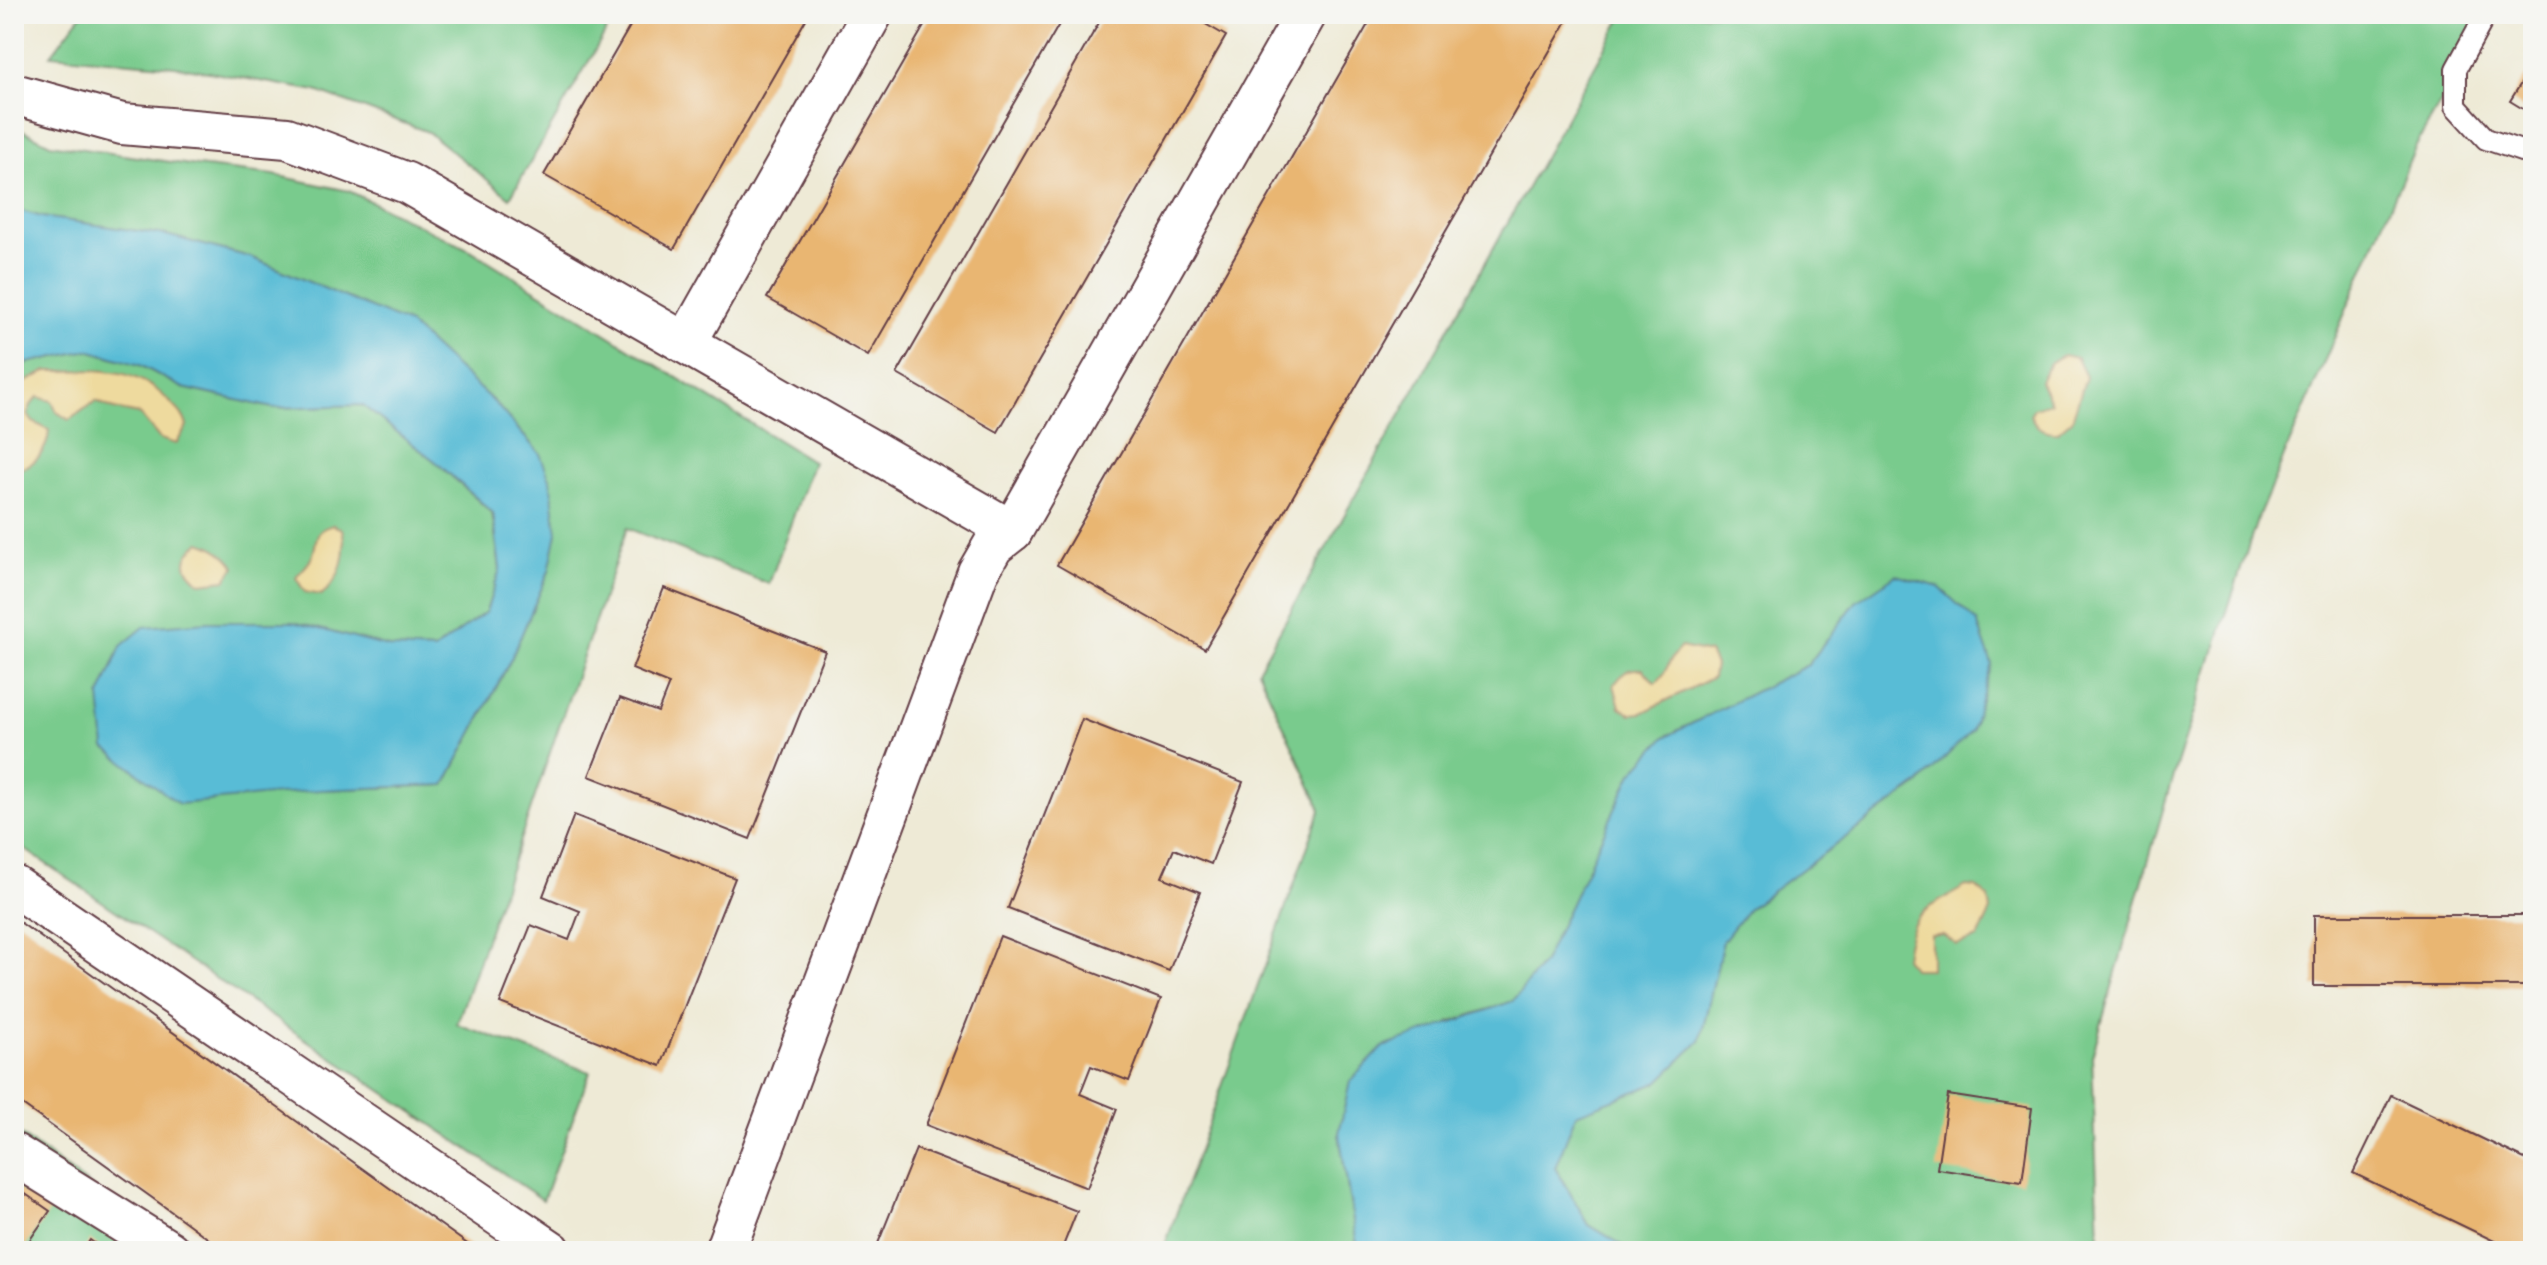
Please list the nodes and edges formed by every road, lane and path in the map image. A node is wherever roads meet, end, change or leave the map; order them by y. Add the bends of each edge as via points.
1 (872, 14) edge
2 (1306, 14) edge
3 (2486, 14) edge
4 (14, 94) edge
5 (2533, 155) edge
6 (686, 343) junction
7 (1012, 531) junction
8 (14, 886) edge
9 (14, 1154) edge
10 (169, 1251) edge
11 (551, 1251) edge
12 (725, 1251) edge

1 - 6 street
2 - 7 street
3 - 5 lane via 2456,69 2456,106 2486,139
4 - 6 street via 122,124 287,138 407,183
6 - 7 street
7 - 12 street via 993,546 978,572
8 - 11 street
9 - 10 street

